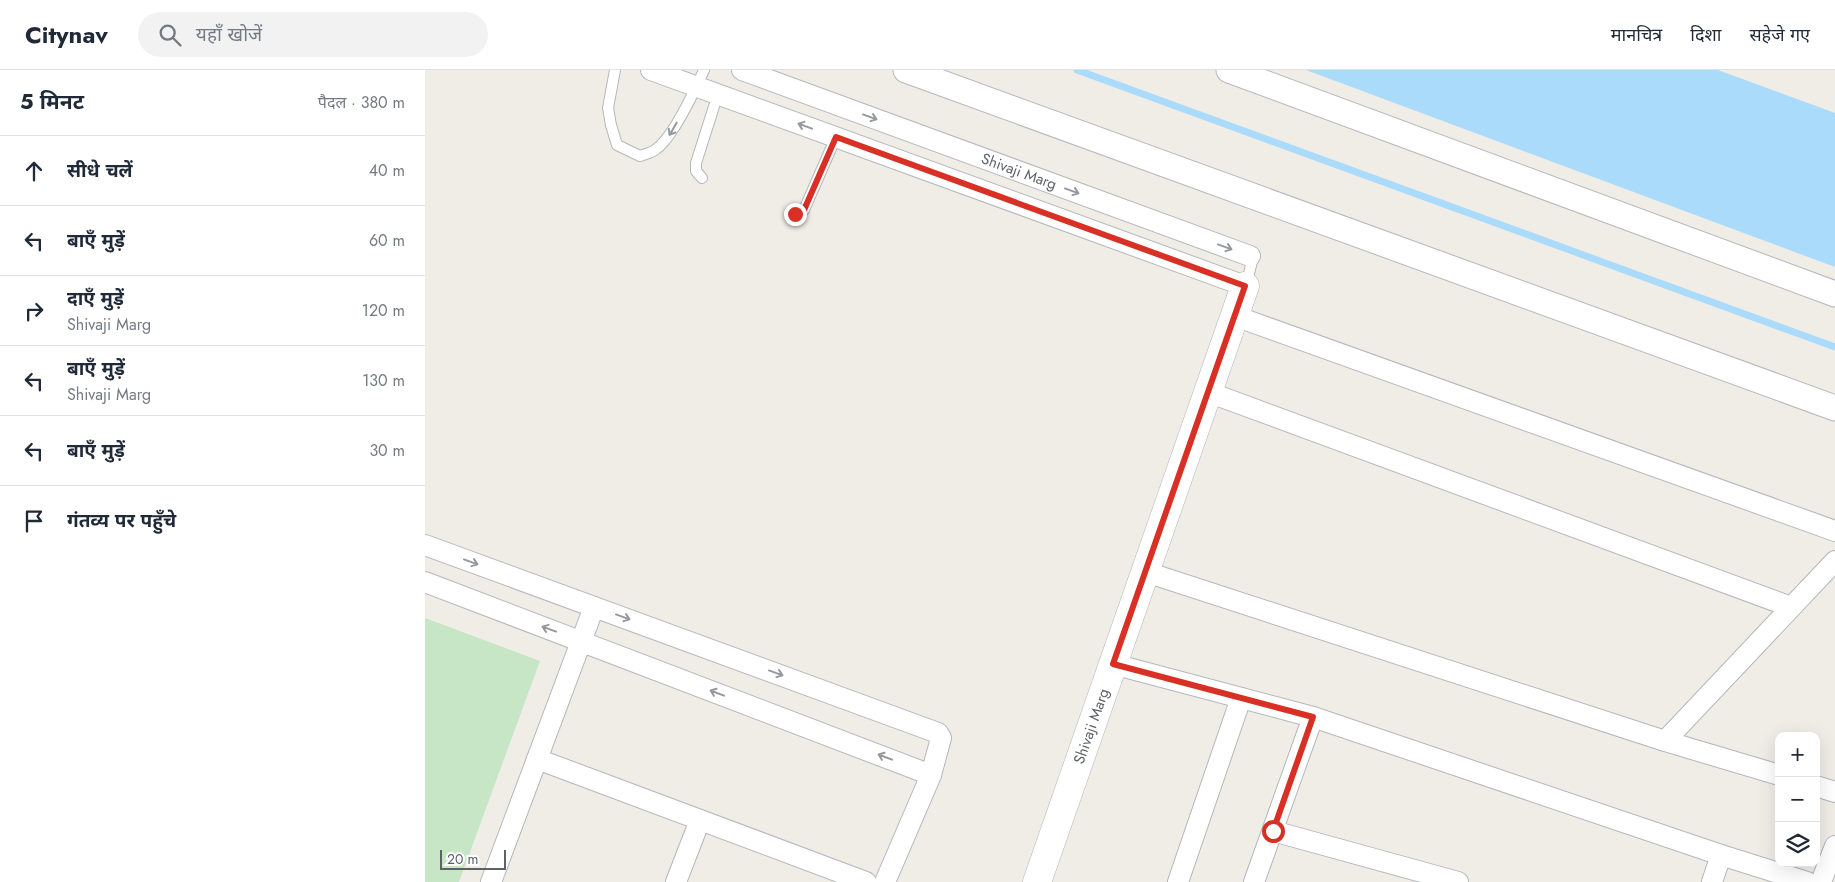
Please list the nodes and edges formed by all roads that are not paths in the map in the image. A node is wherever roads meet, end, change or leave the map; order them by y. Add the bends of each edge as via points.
1 (615, 70) edge
2 (651, 70) edge
3 (906, 70) edge
4 (1229, 70) edge
5 (751, 73) edge
6 (701, 78) edge
7 (718, 94) junction
8 (750, 106) junction
9 (836, 137) junction
10 (702, 178) dead end
11 (795, 214) dead end
12 (1250, 256) joint
13 (1245, 286) junction
14 (1835, 294) edge
15 (1235, 316) junction
16 (1209, 392) junction
17 (1835, 408) edge
18 (1835, 531) edge
19 (425, 545) edge
20 (1835, 561) edge
21 (1146, 572) junction
22 (425, 582) edge
23 (594, 607) junction
24 (1791, 608) junction
25 (581, 641) junction
26 (1113, 664) junction
27 (1241, 698) junction
28 (1313, 717) junction
29 (1665, 741) junction
30 (537, 759) junction
31 (1775, 774) edge
32 (931, 775) junction
33 (1820, 787) edge
34 (1835, 792) edge
35 (700, 820) junction
36 (1273, 831) junction
37 (1835, 846) edge
38 (1721, 855) junction
39 (491, 882) edge
40 (676, 882) edge
41 (866, 882) edge
42 (885, 882) edge
43 (1037, 882) edge
44 (1179, 882) edge
45 (1254, 882) edge
46 (1458, 882) edge
47 (1712, 882) edge
48 (1807, 882) edge
49 (1821, 882) edge

6 -> 1 lane via 668,137 655,150 640,156 617,146 608,108
2 - 6 street, Shivaji Marg
3 - 17 street
4 - 14 street
5 - 8 street, Shivaji Marg
5 -> 12 street, Shivaji Marg
6 - 7 street, Shivaji Marg
7 - 8 street, Shivaji Marg
7 - 10 lane via 696,163 696,171
9 -> 8 street, Shivaji Marg
9 - 11 lane via 804,210
9 - 13 street, Shivaji Marg
12 - 13 lane, Shivaji Marg via 1252,261
13 - 15 main road, Shivaji Marg
15 - 16 main road, Shivaji Marg
15 - 18 street
16 - 21 main road, Shivaji Marg
16 - 24 street
19 -> 23 street
20 - 24 street
21 - 26 main road, Shivaji Marg
21 - 29 street
25 -> 22 street
23 - 25 street
23 -> 32 street via 938,733 941,738
24 - 29 street
25 - 30 street
32 -> 25 street
26 - 27 street
26 - 43 main road, Shivaji Marg
27 - 28 street
27 - 44 street
28 - 36 street
28 - 38 street
29 - 31 street
30 - 35 street
30 - 39 street
32 - 42 street
33 - 34 street
35 - 40 street
35 - 41 street
36 - 45 street
36 - 46 street
37 - 49 street
38 - 47 street
38 - 48 street

